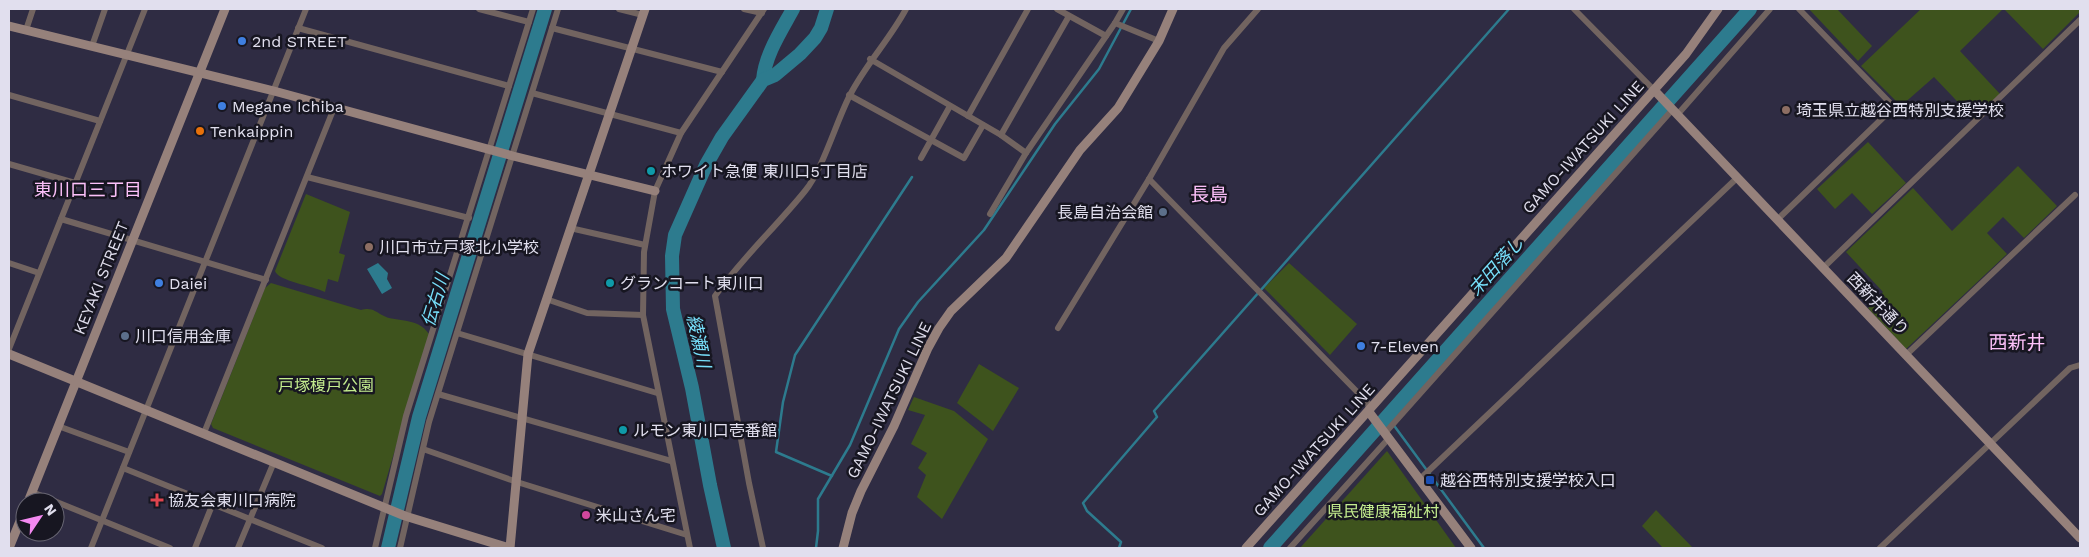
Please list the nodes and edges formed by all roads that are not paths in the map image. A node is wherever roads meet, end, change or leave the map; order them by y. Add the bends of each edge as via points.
1 (33, 9) edge
2 (105, 9) edge
3 (145, 9) edge
4 (226, 9) edge
5 (306, 9) edge
6 (479, 9) edge
7 (533, 9) edge
8 (558, 9) edge
9 (619, 9) edge
10 (744, 9) edge
11 (906, 9) edge
12 (1028, 9) edge
13 (1057, 9) edge
14 (1123, 9) edge
15 (1173, 9) edge
16 (1258, 9) edge
17 (1574, 9) edge
18 (1718, 9) edge
19 (1770, 9) edge
20 (1799, 9) edge
21 (763, 11) edge
22 (644, 12) edge
23 (1070, 16) junction
24 (2080, 20) edge
25 (529, 22) junction
26 (1115, 23) junction
27 (9, 26) edge
28 (298, 28) junction
29 (552, 28) junction
30 (26, 30) junction
31 (1106, 36) junction
32 (1159, 41) junction
33 (92, 46) junction
34 (632, 48) junction
35 (127, 55) junction
36 (870, 59) junction
37 (722, 72) junction
38 (200, 73) junction
39 (509, 86) junction
40 (1654, 90) junction
41 (274, 91) junction
42 (532, 93) junction
43 (9, 95) edge
44 (849, 95) junction
45 (950, 106) junction
46 (334, 108) junction
47 (1676, 112) junction
48 (609, 114) junction
49 (968, 116) junction
50 (100, 122) junction
51 (983, 125) junction
52 (681, 133) junction
53 (1001, 135) junction
54 (931, 140) junction
55 (490, 150) junction
56 (1026, 153) junction
57 (513, 156) junction
58 (921, 158) dead end
59 (9, 164) edge
60 (588, 176) junction
61 (307, 177) junction
62 (1738, 177) junction
63 (1149, 179) junction
64 (76, 183) junction
65 (655, 191) junction
66 (2075, 195) dead end
67 (990, 214) dead end
68 (469, 218) junction
69 (61, 219) junction
70 (1778, 219) junction
71 (570, 228) junction
72 (132, 241) junction
73 (645, 246) junction
74 (206, 262) junction
75 (9, 263) edge
76 (1822, 268) junction
77 (39, 273) junction
78 (266, 280) junction
79 (546, 299) junction
80 (644, 315) junction
81 (1058, 328) dead end
82 (457, 332) junction
83 (9, 349) edge
84 (9, 354) edge
85 (528, 354) junction
86 (1906, 355) junction
87 (2080, 365) edge
88 (76, 380) junction
89 (657, 393) junction
90 (438, 394) junction
91 (146, 409) junction
92 (1369, 412) junction
93 (522, 420) junction
94 (58, 426) junction
95 (204, 433) junction
96 (1387, 435) junction
97 (1990, 444) junction
98 (423, 450) junction
99 (129, 452) junction
100 (671, 461) junction
101 (274, 462) junction
102 (123, 468) junction
103 (1420, 479) junction
104 (517, 482) junction
105 (32, 492) edge
106 (213, 503) junction
107 (65, 506) edge
108 (384, 508) junction
109 (404, 516) junction
110 (252, 519) junction
111 (102, 521) junction
112 (15, 533) edge
113 (2079, 533) edge
114 (687, 535) junction
115 (9, 548) edge
116 (91, 548) edge
117 (170, 548) edge
118 (195, 548) edge
119 (238, 548) edge
120 (322, 548) edge
121 (375, 548) edge
122 (400, 548) edge
123 (510, 548) edge
124 (690, 548) edge
125 (763, 548) edge
126 (843, 548) edge
127 (1246, 548) edge
128 (1290, 548) edge
129 (1471, 548) edge
130 (1880, 548) edge

1 - 30 street
2 - 33 street
3 - 35 street
4 - 38 street, KEYAKI STREET
5 - 28 street
6 - 25 street
7 - 25 street
8 - 29 street
9 - 22 street
10 - 21 street
11 - 36 street via 896,28
12 - 49 street
13 - 23 street
14 - 26 street
15 - 32 street, GAMO-IWATSUKI LINE
16 - 63 street via 1224,48
17 - 40 street
18 - 40 street, GAMO-IWATSUKI LINE via 1696,41
19 - 47 street
20 - 70 street via 1894,107
21 - 37 street
22 - 34 street
23 - 31 street
23 - 53 street
24 - 76 street
25 - 39 street
26 - 31 street
26 - 32 street
27 - 30 street
28 - 39 street
28 - 41 street
29 - 34 street
29 - 42 street
30 - 33 street
31 - 56 street
32 - 126 street, GAMO-IWATSUKI LINE via 1118,108 1080,150 1006,258 951,311 939,328 861,491
33 - 35 street
34 - 37 street
34 - 48 street
35 - 38 street
35 - 50 street
36 - 44 street
36 - 45 street
37 - 52 street
38 - 41 street
38 - 72 street, KEYAKI STREET
39 - 55 street
40 - 47 street, 西新井通り
40 - 92 street, GAMO-IWATSUKI LINE
41 - 46 street
41 - 74 street
42 - 48 street
42 - 57 street
43 - 50 street
44 - 54 street
44 - 125 street via 806,190 728,278 716,296
45 - 49 street
45 - 54 street
46 - 55 street
46 - 61 street
47 - 62 street, 西新井通り
47 - 96 street
48 - 52 street
48 - 60 street
49 - 51 street
50 - 64 street
51 - 53 street
51 - 54 street via 964,158
52 - 65 street
53 - 56 street
54 - 58 street
55 - 57 street
55 - 68 street
56 - 67 street
57 - 60 street
57 - 82 street
59 - 64 street
60 - 65 street
60 - 71 street
61 - 68 street
61 - 78 street
62 - 70 street, 西新井通り
62 - 103 street
63 - 81 street
63 - 92 street via 1368,403
64 - 69 street
65 - 73 street
66 - 86 street
68 - 108 street via 406,416
69 - 72 street
69 - 77 street
70 - 76 street, 西新井通り
71 - 73 street
71 - 79 street
72 - 74 street
72 - 88 street, KEYAKI STREET
73 - 80 street
74 - 78 street
74 - 91 street
75 - 77 street
76 - 86 street, 西新井通り
77 - 83 street
78 - 95 street
79 - 80 street via 587,313
79 - 85 street
80 - 89 street
82 - 85 street
82 - 90 street
84 - 88 street
85 - 89 street
85 - 93 street
86 - 97 street, 西新井通り
87 - 97 street via 2070,368
88 - 91 street
88 - 94 street, KEYAKI STREET
89 - 100 street
90 - 93 street
90 - 98 street
91 - 95 street
91 - 99 street
92 - 96 street
92 - 127 street, GAMO-IWATSUKI LINE
93 - 100 street
93 - 104 street
94 - 99 street
94 - 105 street, KEYAKI STREET
95 - 101 street
96 - 103 street
96 - 128 street
97 - 113 street, 西新井通り
97 - 130 street
98 - 104 street
98 - 109 street
99 - 102 street
100 - 114 street
101 - 108 street
101 - 110 street
102 - 106 street
102 - 111 street
103 - 129 street
104 - 114 street
104 - 123 street
106 - 110 street
106 - 118 street
107 - 111 street
108 - 109 street
108 - 121 street
109 - 122 street
109 - 123 street
110 - 119 street
110 - 120 street
111 - 116 street
111 - 117 street
112 - 115 street
114 - 124 street

